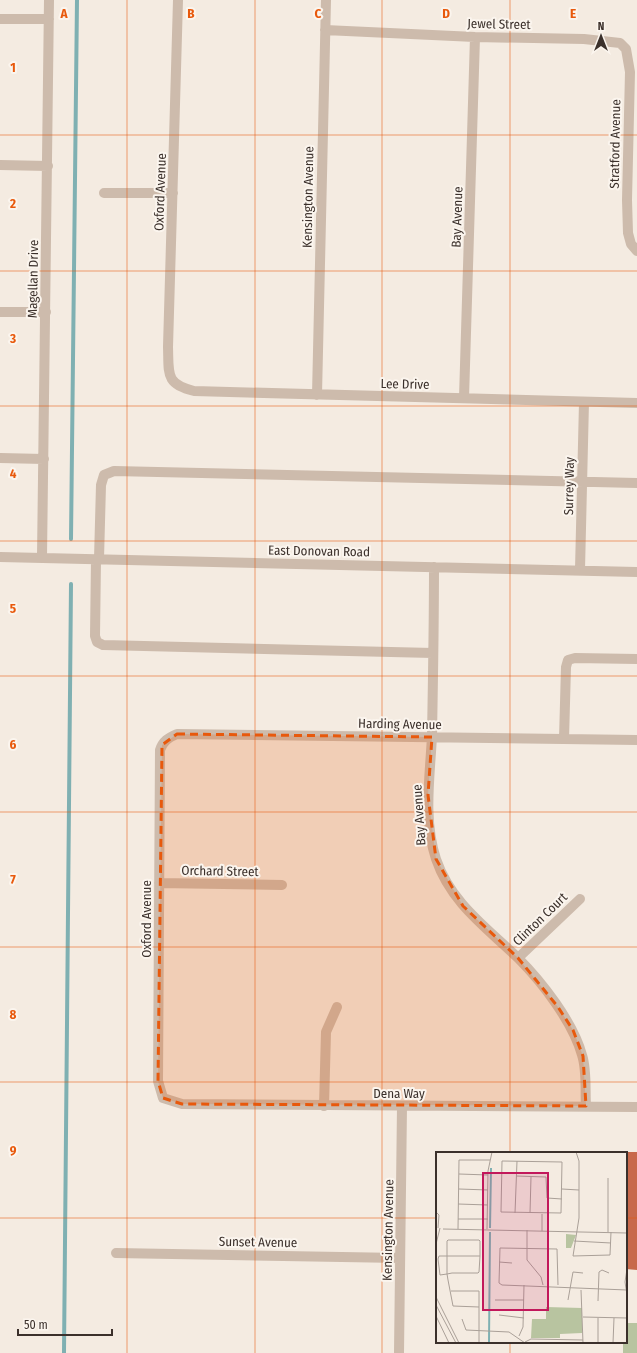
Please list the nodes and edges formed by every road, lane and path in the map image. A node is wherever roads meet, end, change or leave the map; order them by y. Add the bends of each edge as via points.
1 (49, 0) edge
2 (178, 0) edge
3 (326, 0) edge
4 (0, 19) edge
5 (49, 19) junction
6 (325, 30) junction
7 (475, 37) junction
8 (624, 46) joint
9 (0, 166) edge
10 (48, 166) junction
11 (104, 193) dead end
12 (173, 193) junction
13 (634, 248) edge
14 (0, 312) edge
15 (46, 312) junction
16 (175, 384) joint
17 (317, 395) junction
18 (464, 398) junction
19 (584, 402) junction
20 (637, 403) edge
21 (0, 458) edge
22 (44, 459) junction
23 (582, 482) junction
24 (637, 483) edge
25 (0, 557) edge
26 (42, 558) junction
27 (98, 559) junction
28 (434, 567) junction
29 (580, 570) junction
30 (637, 572) edge
31 (433, 653) junction
32 (637, 659) edge
33 (432, 737) junction
34 (564, 739) junction
35 (165, 740) joint
36 (637, 740) edge
37 (159, 883) junction
38 (282, 885) dead end
39 (580, 899) dead end
40 (518, 958) junction
41 (337, 1007) dead end
42 (163, 1098) joint
43 (324, 1106) junction
44 (402, 1106) junction
45 (586, 1106) junction
46 (637, 1107) edge
47 (116, 1253) dead end
48 (400, 1258) junction
49 (400, 1353) edge

1 - 5 street, Magellan Drive
2 - 12 street, Oxford Avenue
3 - 6 street, Kensington Avenue
4 - 5 street
5 - 10 street, Magellan Drive
6 - 7 street, Jewel Street
6 - 17 street, Kensington Avenue
7 - 8 street, Jewel Street via 584,39 620,43
7 - 18 street, Bay Avenue
8 - 13 street, Stratford Avenue via 630,72 628,233
9 - 10 street
10 - 15 street, Magellan Drive
11 - 12 street
12 - 16 street, Oxford Avenue via 168,347 169,374
14 - 15 street
15 - 22 street, Magellan Drive
16 - 17 street, Lee Drive via 180,388 194,391
17 - 18 street, Lee Drive
18 - 19 street, Lee Drive
19 - 20 street, Lee Drive
19 - 23 street, Surrey Way
21 - 22 street
22 - 26 street, Magellan Drive
23 - 24 street
23 - 27 street via 114,471 104,475 100,485
23 - 29 street, Surrey Way
25 - 26 street, East Donovan Road
26 - 27 street, East Donovan Road
27 - 28 street, East Donovan Road
27 - 31 street via 94,636 97,642 103,645
28 - 29 street, East Donovan Road
28 - 31 street, Bay Avenue
29 - 30 street, East Donovan Road
31 - 33 street, Bay Avenue
32 - 34 street via 568,660
33 - 34 street, Harding Avenue
33 - 35 street, Harding Avenue via 177,734
33 - 40 street, Bay Avenue via 428,795 436,859 463,906
34 - 36 street, Harding Avenue
35 - 37 street, Oxford Avenue via 160,750
37 - 38 street, Orchard Street
37 - 42 street, Oxford Avenue via 158,1081
39 - 40 street, Clinton Court
40 - 45 street, Bay Avenue via 558,1006 573,1030 583,1056
41 - 43 street via 326,1032
42 - 43 street, Dena Way via 182,1104
43 - 44 street, Dena Way
44 - 45 street, Dena Way
44 - 48 street, Kensington Avenue
45 - 46 street, Dena Way
47 - 48 street, Sunset Avenue
48 - 49 street, Kensington Avenue

